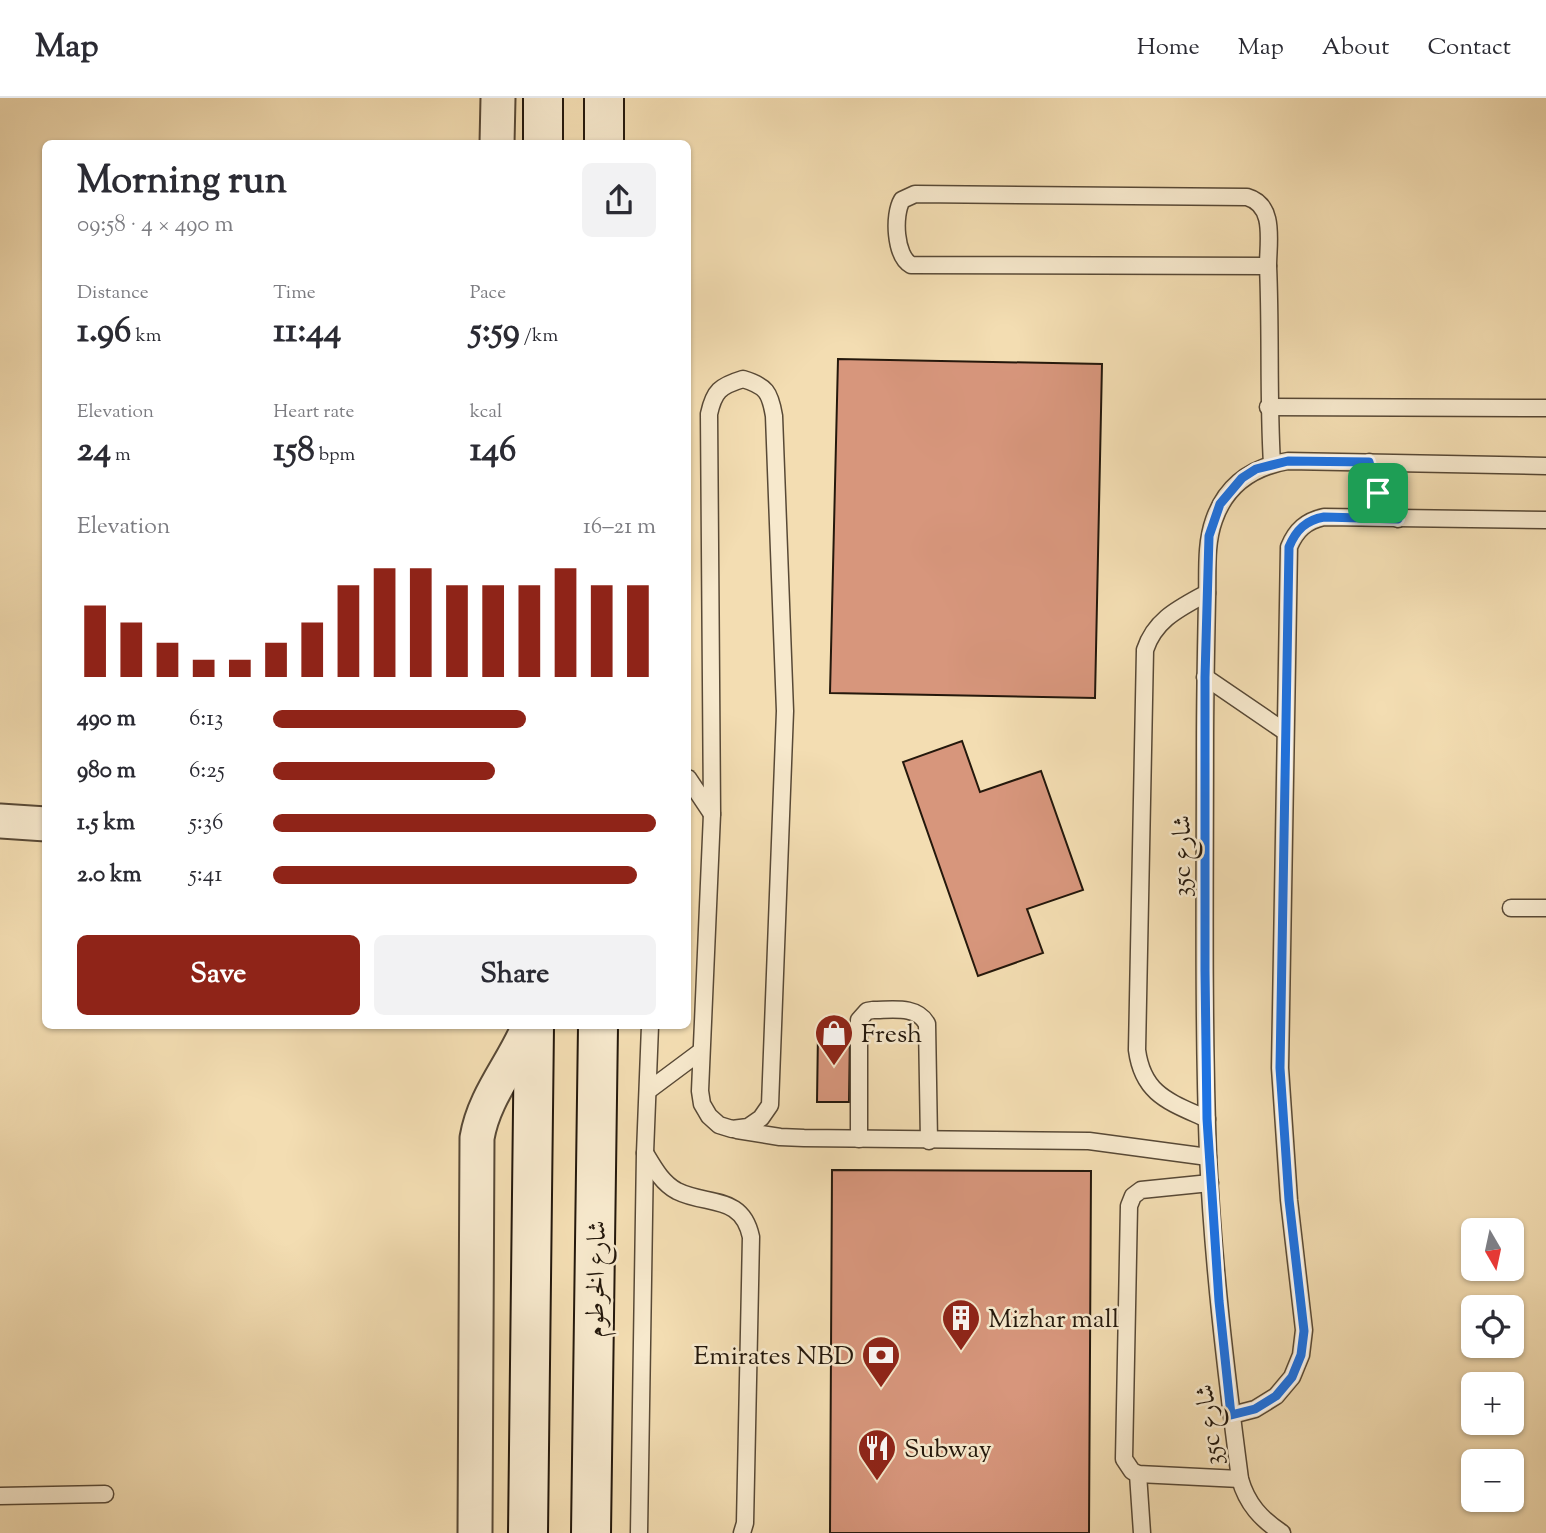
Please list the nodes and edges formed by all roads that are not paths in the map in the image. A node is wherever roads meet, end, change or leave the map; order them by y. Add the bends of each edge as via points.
1 (498, 98) edge
2 (543, 98) edge
3 (604, 98) edge
4 (497, 140) edge
5 (543, 140) edge
6 (604, 140) edge
7 (1268, 265) junction
8 (1268, 407) junction
9 (1546, 408) edge
10 (1369, 462) junction
11 (1272, 464) junction
12 (1546, 466) edge
13 (1398, 519) junction
14 (1546, 520) edge
15 (1207, 593) junction
16 (1205, 677) junction
17 (1284, 731) junction
18 (691, 782) edge
19 (712, 814) junction
20 (0, 821) edge
21 (42, 824) edge
22 (1511, 908) dead end
23 (1546, 908) edge
24 (529, 1029) edge
25 (531, 1029) edge
26 (598, 1029) edge
27 (650, 1029) edge
28 (700, 1052) junction
29 (649, 1090) junction
30 (1207, 1119) junction
31 (732, 1129) junction
32 (859, 1139) junction
33 (929, 1141) junction
34 (645, 1153) junction
35 (1209, 1157) junction
36 (1210, 1183) junction
37 (1231, 1415) junction
38 (1138, 1475) junction
39 (1240, 1479) junction
40 (105, 1494) dead end
41 (0, 1496) edge
42 (475, 1533) edge
43 (528, 1533) edge
44 (591, 1533) edge
45 (639, 1533) edge
46 (742, 1533) edge
47 (1142, 1533) edge
48 (1282, 1533) edge

1 - 4 street
2 - 5 main road
3 - 6 main road
7 - 7 lane via 1267,213 1247,197 915,194 898,206 899,251 905,262 917,266
7 - 8 lane
8 - 9 lane
8 - 11 lane
10 - 11 lane, 35c شارع
10 - 12 lane, 35c شارع
10 - 13 lane via 1378,493
11 - 15 lane, 35c شارع via 1242,478 1220,504 1209,536
13 - 14 lane
13 - 17 lane via 1324,517 1306,523 1292,538 1286,597
15 - 16 lane, 35c شارع
15 - 30 lane via 1162,620 1145,650 1138,1050 1139,1066 1155,1092
16 - 17 lane
16 - 30 lane, 35c شارع
17 - 37 lane via 1280,1068 1304,1331 1292,1377 1276,1396 1255,1409
18 - 19 lane
19 - 28 lane
19 - 31 lane via 709,414 713,397 725,384 743,379 766,391 774,416 785,711 770,1105 748,1127
20 - 21 street
22 - 23 lane
24 - 42 street via 489,1097 477,1138
25 - 43 main road
26 - 44 main road, شارع الخرطوم
27 - 29 lane
28 - 29 lane
28 - 31 lane via 702,1104 719,1125
29 - 34 lane
30 - 35 lane, 35c شارع
31 - 32 lane via 780,1137
32 - 33 lane
32 - 33 lane via 859,1020 867,1011 912,1011 927,1024
33 - 35 lane via 1089,1142
34 - 45 lane
34 - 46 lane via 658,1175 675,1189 732,1207 748,1225
35 - 36 lane, 35c شارع
36 - 37 lane, 35c شارع
36 - 38 lane via 1141,1189 1129,1206 1124,1451 1127,1466
37 - 39 lane, 35c شارع
38 - 39 lane
38 - 47 lane
39 - 48 lane, 35c شارع via 1253,1509
40 - 41 lane

